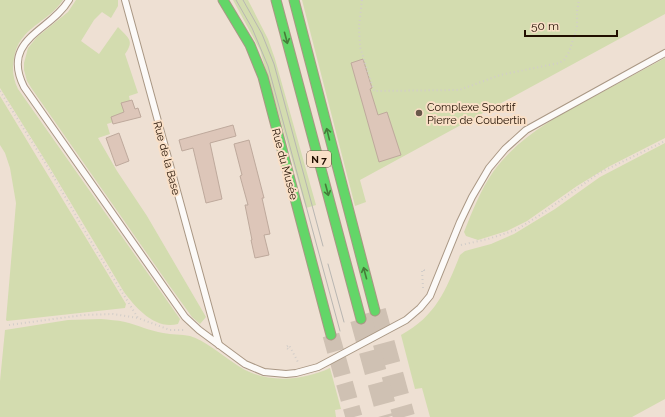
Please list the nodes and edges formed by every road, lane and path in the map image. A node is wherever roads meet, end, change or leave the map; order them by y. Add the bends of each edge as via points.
1 (69, 0) edge
2 (125, 0) edge
3 (223, 0) edge
4 (276, 0) edge
5 (294, 0) edge
6 (362, 0) edge
7 (579, 0) edge
8 (665, 53) edge
9 (0, 91) edge
10 (665, 141) edge
11 (451, 246) junction
12 (424, 273) dead end
13 (422, 278) dead end
14 (375, 311) tunnel mouth
15 (138, 318) junction
16 (361, 319) tunnel mouth
17 (9, 325) dead end
18 (199, 330) junction
19 (331, 335) tunnel mouth
20 (219, 345) junction
21 (288, 349) dead end
22 (303, 371) junction

1 - 18 lane via 64,9 24,44 18,66 21,81 185,317
2 - 20 lane, Rue de la Base
3 - 19 main road, Rue du Musée via 250,45 263,77
4 -> 16 main road, N 7
14 -> 5 main road, N 7
6 - 7 path via 360,47 374,91 459,90 500,75 560,63 569,52 577,28
8 - 11 lane via 526,130 489,168 472,197
9 - 15 path
10 - 11 path via 599,173 516,230 467,245
11 - 22 lane via 430,296 406,320 318,367
12 - 13 path via 422,270
15 - 17 path via 113,314 83,315
15 - 18 path via 170,330
18 - 20 lane
20 - 22 lane via 245,364 264,372 286,374
21 - 22 path via 286,347 289,345

